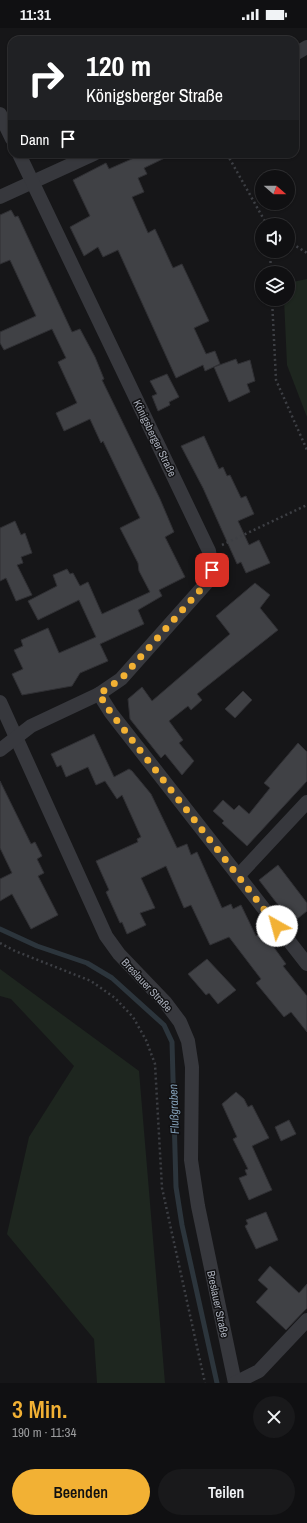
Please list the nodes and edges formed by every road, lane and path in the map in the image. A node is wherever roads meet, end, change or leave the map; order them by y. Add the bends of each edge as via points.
1 (0, 114) edge
2 (8, 131) edge
3 (21, 158) edge
4 (85, 158) edge
5 (229, 158) edge
6 (32, 182) junction
7 (0, 197) edge
8 (263, 218) edge
9 (295, 245) edge
10 (307, 253) edge
11 (272, 306) edge
12 (307, 450) edge
13 (307, 505) edge
14 (209, 551) junction
15 (99, 694) junction
16 (0, 702) edge
17 (17, 738) junction
18 (0, 750) edge
19 (307, 802) edge
20 (238, 876) junction
21 (0, 943) edge
22 (307, 964) edge
23 (307, 1320) edge
24 (205, 1383) edge
25 (235, 1383) edge

1 - 2 street
3 - 6 street, Königsberger Straße
4 - 6 street
5 - 8 path
6 - 7 street
6 - 14 street, Königsberger Straße
9 - 10 path
11 - 12 path via 276,380
13 - 14 path
14 - 15 street, Königsberger Straße via 212,570 210,579 121,679
15 - 17 street, Königsberger Straße via 31,726
15 - 20 street
16 - 17 street, Breslauer Straße
17 - 18 street, Königsberger Straße
17 - 25 street, Breslauer Straße via 106,936 119,954 165,1002 180,1022 188,1041 192,1067 191,1160 198,1206
19 - 20 street
20 - 22 street
21 - 24 path via 91,981 115,998 133,1016 146,1040 155,1064 162,1188
23 - 25 street via 259,1371

